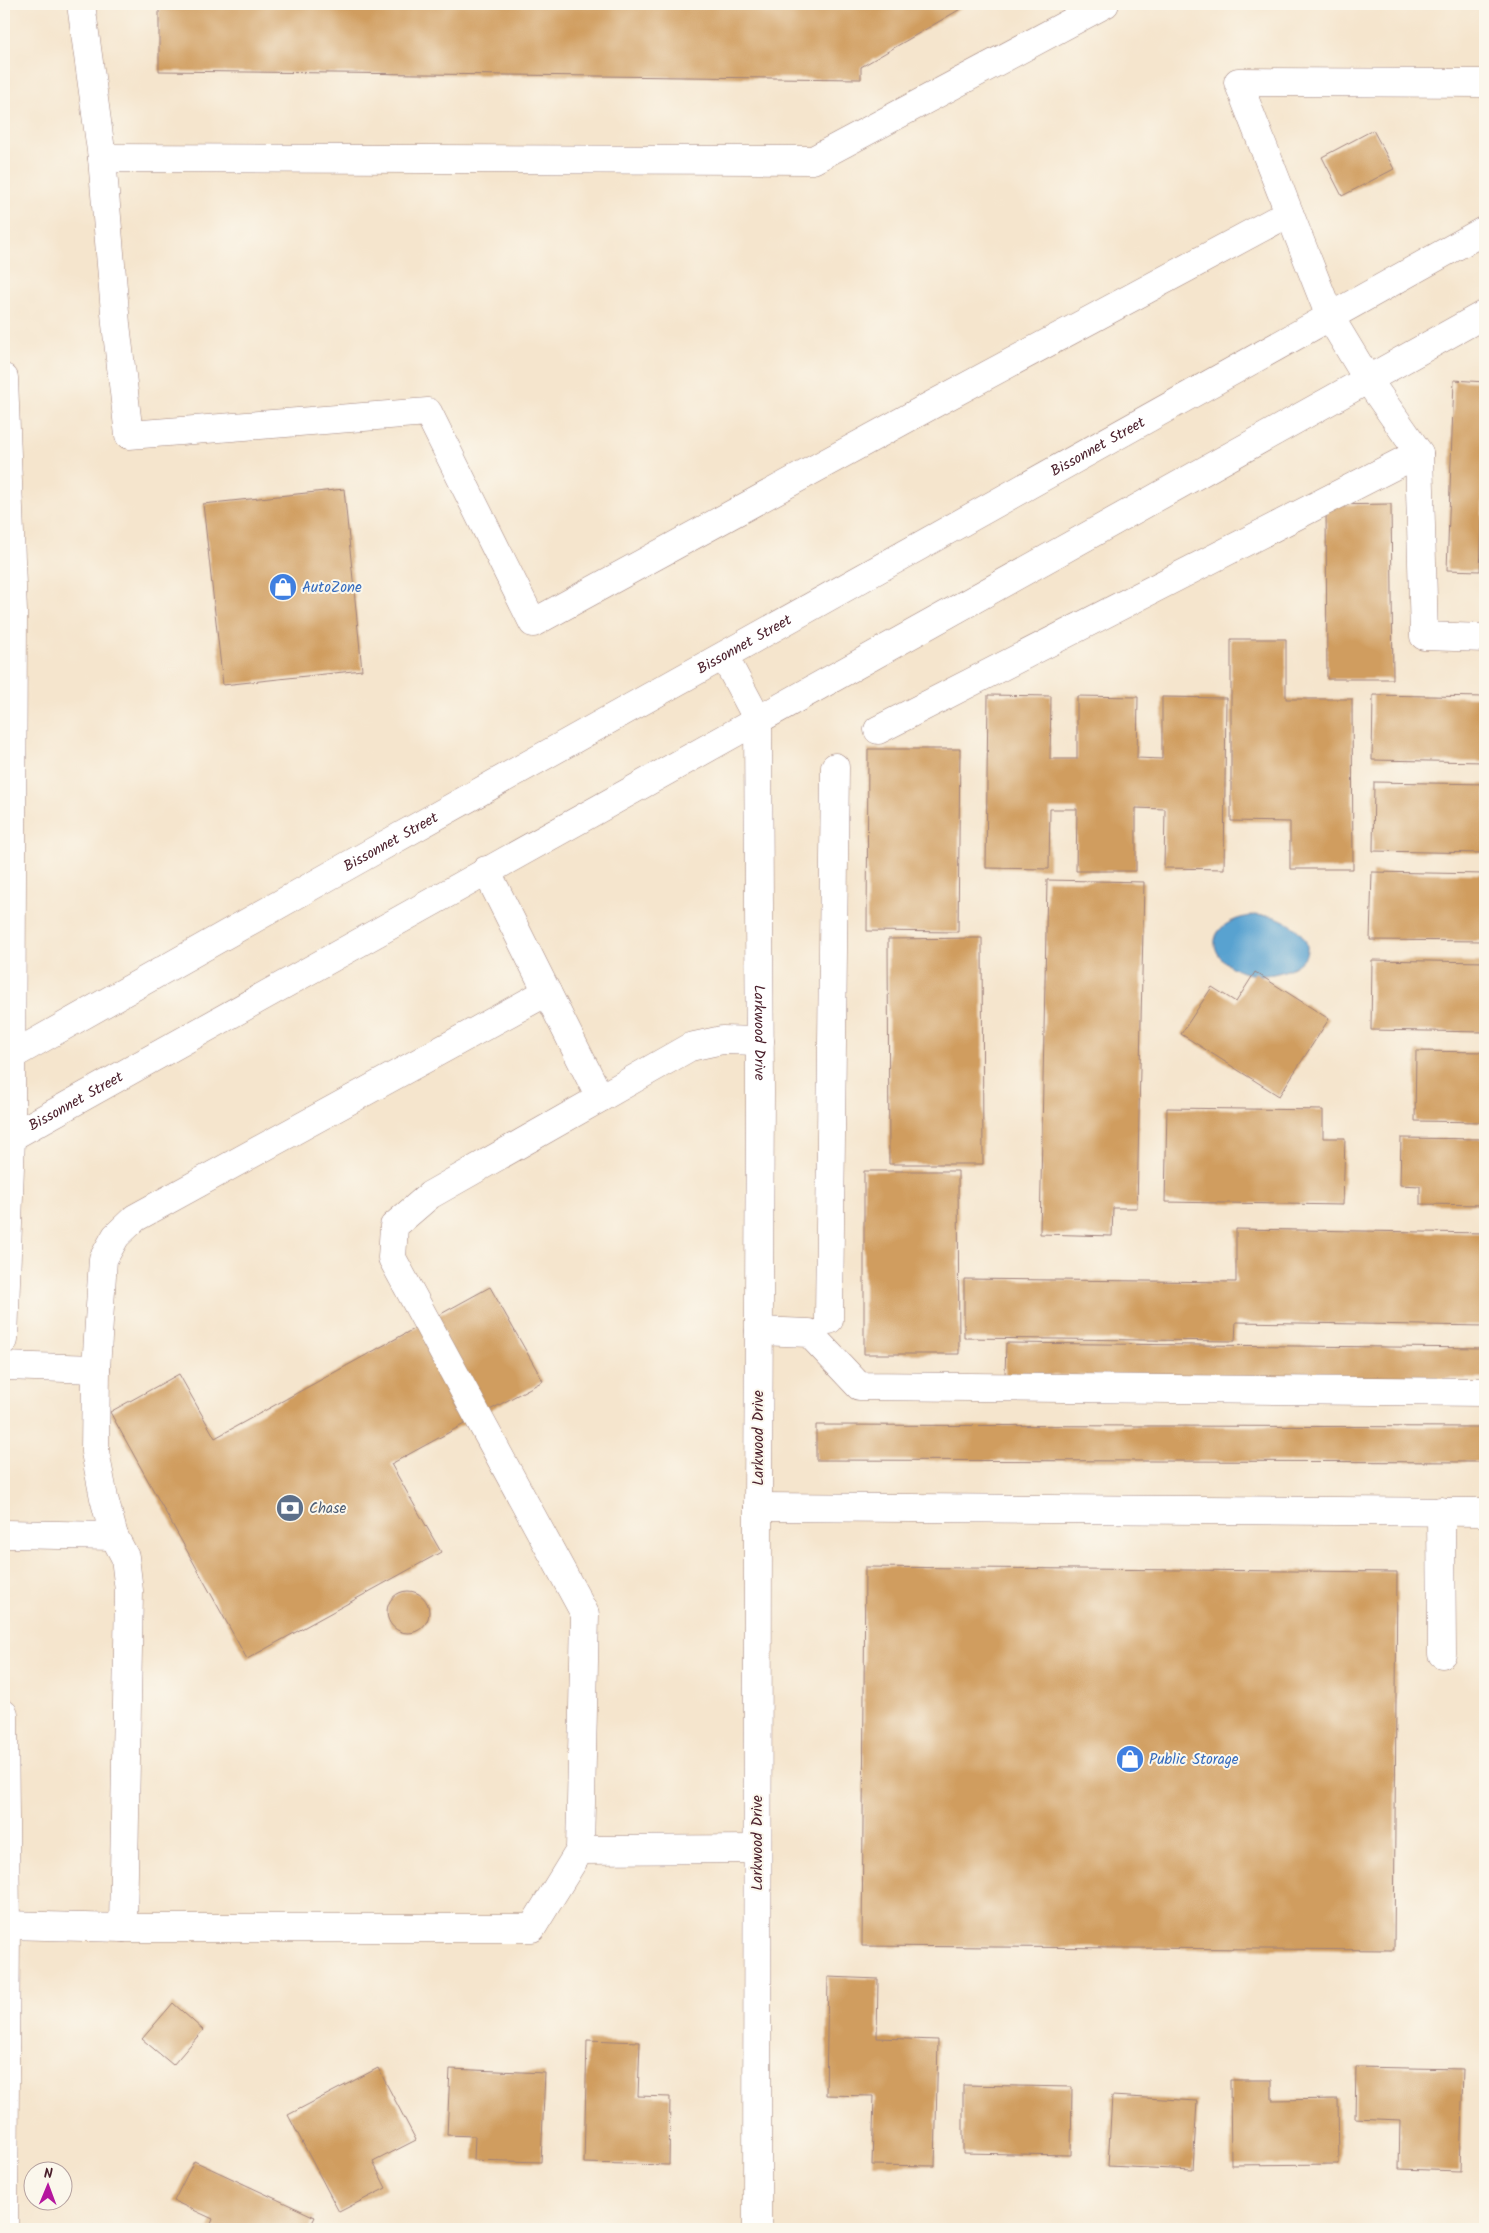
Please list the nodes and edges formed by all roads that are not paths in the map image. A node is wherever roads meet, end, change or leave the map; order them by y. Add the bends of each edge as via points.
1 (81, 4) edge
2 (1105, 4) edge
3 (1485, 83) edge
4 (102, 158) junction
5 (1289, 213) junction
6 (1485, 230) edge
7 (1485, 314) edge
8 (1330, 317) junction
9 (4, 378) edge
10 (1368, 380) junction
11 (1419, 452) junction
12 (1485, 638) edge
13 (724, 656) junction
14 (758, 720) junction
15 (878, 730) dead end
16 (835, 767) dead end
17 (486, 870) junction
18 (547, 992) junction
19 (760, 1041) junction
20 (7, 1058) edge
21 (600, 1098) junction
22 (7, 1139) edge
23 (829, 1320) dead end
24 (759, 1331) junction
25 (4, 1340) edge
26 (4, 1366) edge
27 (96, 1369) junction
28 (1485, 1392) edge
29 (758, 1507) junction
30 (1441, 1511) junction
31 (1485, 1512) edge
32 (4, 1534) edge
33 (114, 1536) junction
34 (1442, 1654) dead end
35 (4, 1714) edge
36 (757, 1849) junction
37 (580, 1850) junction
38 (5, 1925) edge
39 (123, 1928) junction
40 (4, 2229) edge
41 (757, 2229) edge

1 - 4 main road
2 - 4 main road via 813,160
3 - 5 main road via 1238,82
4 - 5 main road via 129,435 428,412 533,623
5 - 8 main road
6 - 8 main road, Bissonnet Street
7 - 10 main road, Bissonnet Street
8 - 10 main road
8 - 13 main road, Bissonnet Street
9 - 20 main road via 14,612
10 - 11 main road
10 - 14 main road, Bissonnet Street
11 - 12 main road via 1424,636
11 - 15 main road
13 - 14 main road, Larkwood Drive
13 - 20 main road, Bissonnet Street
14 - 17 main road, Bissonnet Street
14 - 19 main road, Larkwood Drive
16 - 23 main road
17 - 18 main road
17 - 22 main road, Bissonnet Street
18 - 21 main road
18 - 27 main road via 135,1218 116,1236 103,1259
19 - 21 main road via 722,1040 690,1047
19 - 24 main road, Larkwood Drive
20 - 22 main road
21 - 37 main road via 430,1195 394,1226 392,1258 585,1614
22 - 25 main road
24 - 28 main road via 808,1333 859,1386
24 - 29 main road, Larkwood Drive
26 - 27 main road
27 - 33 main road via 95,1452
29 - 30 main road
29 - 36 main road, Larkwood Drive
30 - 31 main road
30 - 34 main road
32 - 33 main road
33 - 39 main road via 124,1557 129,1591
35 - 38 main road
36 - 37 main road
36 - 41 main road, Larkwood Drive
37 - 39 main road via 532,1928
38 - 39 main road
38 - 40 main road

